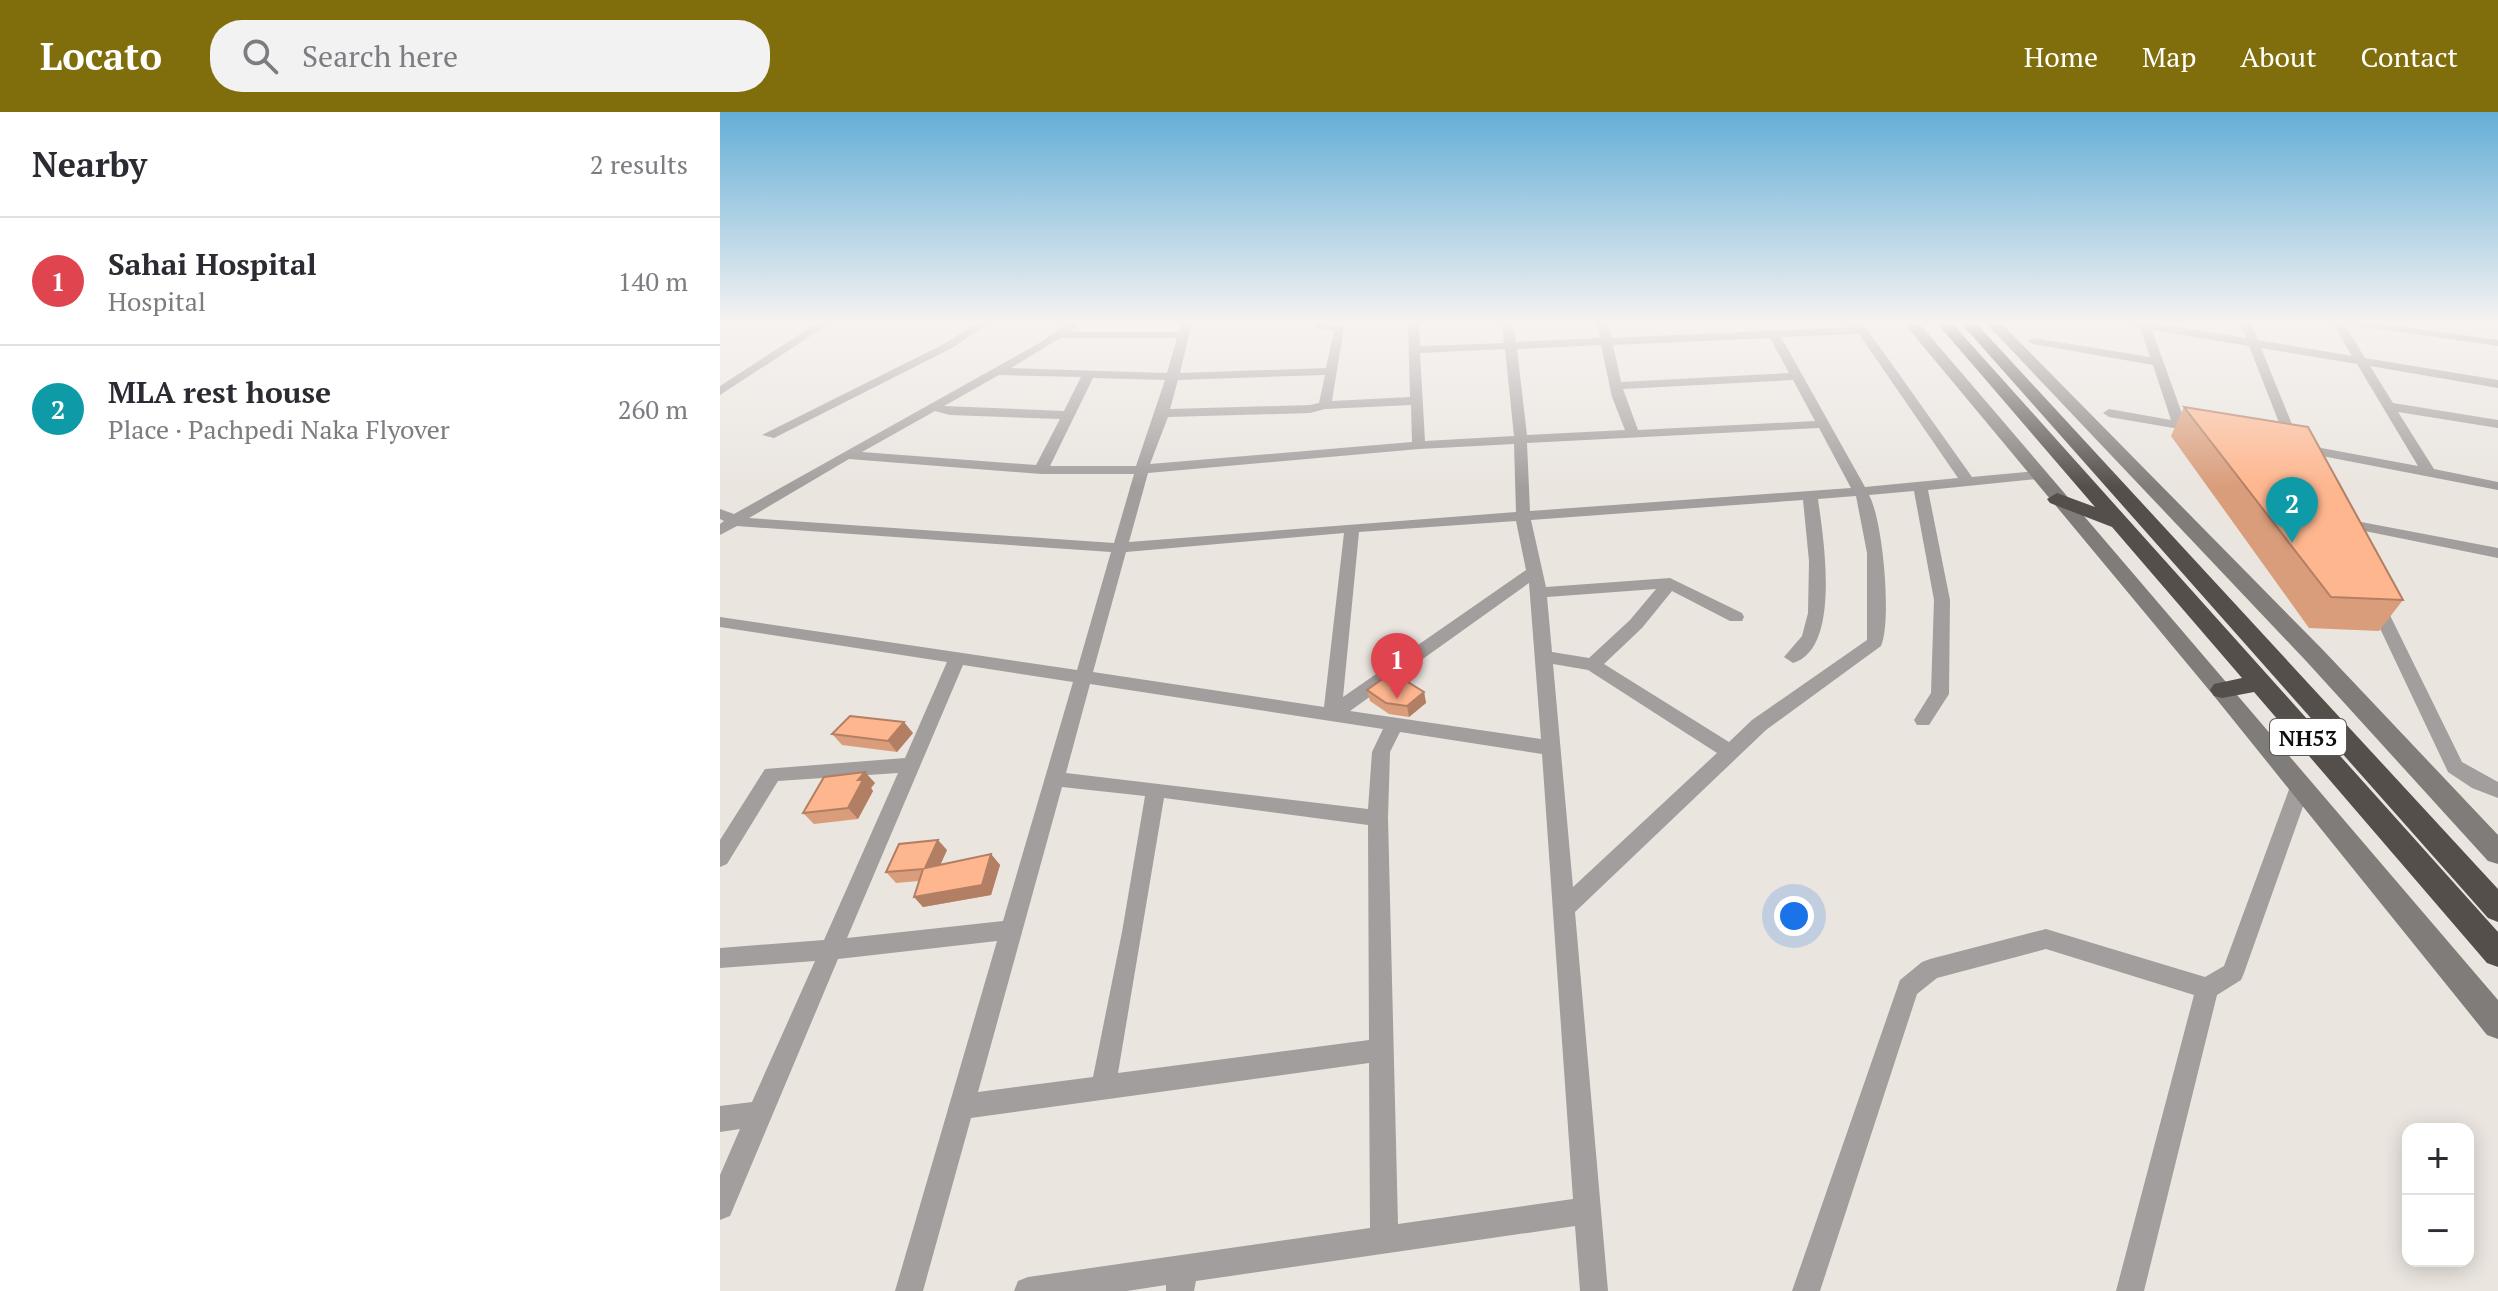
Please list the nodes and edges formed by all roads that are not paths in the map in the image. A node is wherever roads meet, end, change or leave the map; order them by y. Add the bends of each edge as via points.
1 (741, 377) edge
2 (886, 377) edge
3 (988, 377) edge
4 (1087, 377) edge
5 (1171, 377) edge
6 (1331, 377) edge
7 (1415, 377) edge
8 (1516, 377) edge
9 (1614, 377) edge
10 (1779, 377) edge
11 (1798, 377) edge
12 (1895, 377) edge
13 (1956, 377) edge
14 (1992, 377) edge
15 (2017, 377) edge
16 (2045, 377) edge
17 (2163, 377) edge
18 (2264, 377) edge
19 (2370, 377) edge
20 (2458, 377) edge
21 (2498, 384) edge
22 (1616, 386) junction
23 (720, 391) edge
24 (1416, 401) junction
25 (1325, 405) junction
26 (2387, 406) junction
27 (935, 407) junction
28 (1163, 413) junction
29 (2109, 413) dead end
30 (1067, 415) junction
31 (1824, 424) junction
32 (2179, 424) junction
33 (2498, 424) edge
34 (2208, 430) edge
35 (769, 435) dead end
36 (1634, 435) junction
37 (1520, 441) junction
38 (1419, 445) junction
39 (2287, 445) junction
40 (849, 455) junction
41 (2124, 459) junction
42 (1142, 469) junction
43 (1041, 470) junction
44 (2307, 471) edge
45 (2429, 473) junction
46 (2037, 475) junction
47 (1968, 482) junction
48 (2115, 485) junction
49 (1920, 486) junction
50 (2498, 486) edge
51 (1860, 492) junction
52 (1810, 495) junction
53 (2057, 499) junction
54 (720, 513) edge
55 (1523, 517) junction
56 (735, 521) junction
57 (2333, 521) edge
58 (2117, 522) junction
59 (1352, 529) junction
60 (720, 531) edge
61 (1120, 548) junction
62 (2498, 553) edge
63 (1536, 583) junction
64 (1670, 583) junction
65 (2369, 591) edge
66 (1736, 617) dead end
67 (723, 625) edge
68 (958, 657) junction
69 (1544, 657) junction
70 (1793, 657) dead end
71 (1593, 665) junction
72 (1084, 676) junction
73 (2260, 683) junction
74 (2222, 690) junction
75 (1332, 714) junction
76 (1923, 720) dead end
77 (1395, 724) junction
78 (1551, 748) junction
79 (1730, 752) junction
80 (911, 765) junction
81 (1054, 779) junction
82 (2301, 784) junction
83 (1156, 789) junction
84 (2498, 790) edge
85 (1378, 818) junction
86 (2498, 853) edge
87 (720, 858) edge
88 (1564, 909) junction
89 (2498, 909) edge
90 (1011, 930) junction
91 (829, 950) junction
92 (2498, 953) edge
93 (720, 958) edge
94 (2207, 988) junction
95 (2498, 1024) edge
96 (1380, 1050) junction
97 (1103, 1087) junction
98 (961, 1107) junction
99 (760, 1114) junction
100 (720, 1119) edge
101 (720, 1206) edge
102 (1588, 1211) junction
103 (1384, 1240) junction
104 (1182, 1280) edge
105 (909, 1291) edge
106 (1028, 1291) edge
107 (1594, 1291) edge
108 (1806, 1291) edge
109 (2130, 1291) edge

1 - 23 street
2 - 35 street
3 - 27 street
4 - 30 street
5 - 28 street
6 - 25 street
7 - 24 street
8 - 37 street
9 - 22 street
10 - 22 street
11 - 31 street
12 - 47 street
13 - 46 main road
14 - 58 highway, NH53
15 - 48 highway, NH53
16 - 41 main road
17 - 32 street
18 - 39 street
19 - 26 street
20 - 21 street
22 - 36 street
24 - 25 street
24 - 38 street
25 - 28 street
26 - 33 street
26 - 45 street
27 - 30 street
27 - 40 street
28 - 42 street
29 - 32 street
30 - 43 street
31 - 36 street
31 - 51 street
32 - 34 street
36 - 37 street
37 - 38 street
37 - 55 street
38 - 42 street
39 - 44 street
39 - 45 street
40 - 43 street
40 - 56 street
41 - 48 highway
41 - 86 main road
42 - 43 street
42 - 61 street
45 - 50 street
46 - 47 street
46 - 53 main road
47 - 49 street
48 - 89 highway, NH53
49 - 51 street
49 - 76 street via 1942,600 1940,694
51 - 52 street
51 - 79 street via 1873,528 1875,642
52 - 55 street
52 - 70 street via 1814,628
53 - 58 highway
53 - 74 main road
54 - 56 street
55 - 59 street
55 - 63 street
56 - 60 street
56 - 61 street
57 - 62 street
58 - 73 highway, NH53
59 - 61 street
59 - 75 street
61 - 72 street
63 - 64 street
63 - 69 street
63 - 75 street
64 - 66 street
64 - 71 street
65 - 84 street via 2455,767
67 - 68 street
68 - 72 street
68 - 80 street
69 - 71 street
69 - 78 street
71 - 79 street
72 - 75 street
72 - 81 street
73 - 74 highway
73 - 92 highway, NH53
74 - 82 main road
75 - 77 street
77 - 78 street
77 - 85 street via 1381,752
78 - 88 street
79 - 88 street
80 - 87 street via 772,774
80 - 91 street
81 - 83 street
81 - 90 street
82 - 94 street via 2233,973
82 - 95 main road
83 - 85 street
83 - 97 street
85 - 96 street
88 - 102 street
90 - 91 street
90 - 98 street
91 - 93 street
91 - 99 street
94 - 108 street via 2046,939 1930,969 1908,988
94 - 109 street
96 - 97 street
96 - 103 street
97 - 98 street
98 - 105 street
99 - 100 street
99 - 101 street
102 - 103 street
102 - 107 street
103 - 104 street
104 - 106 street

